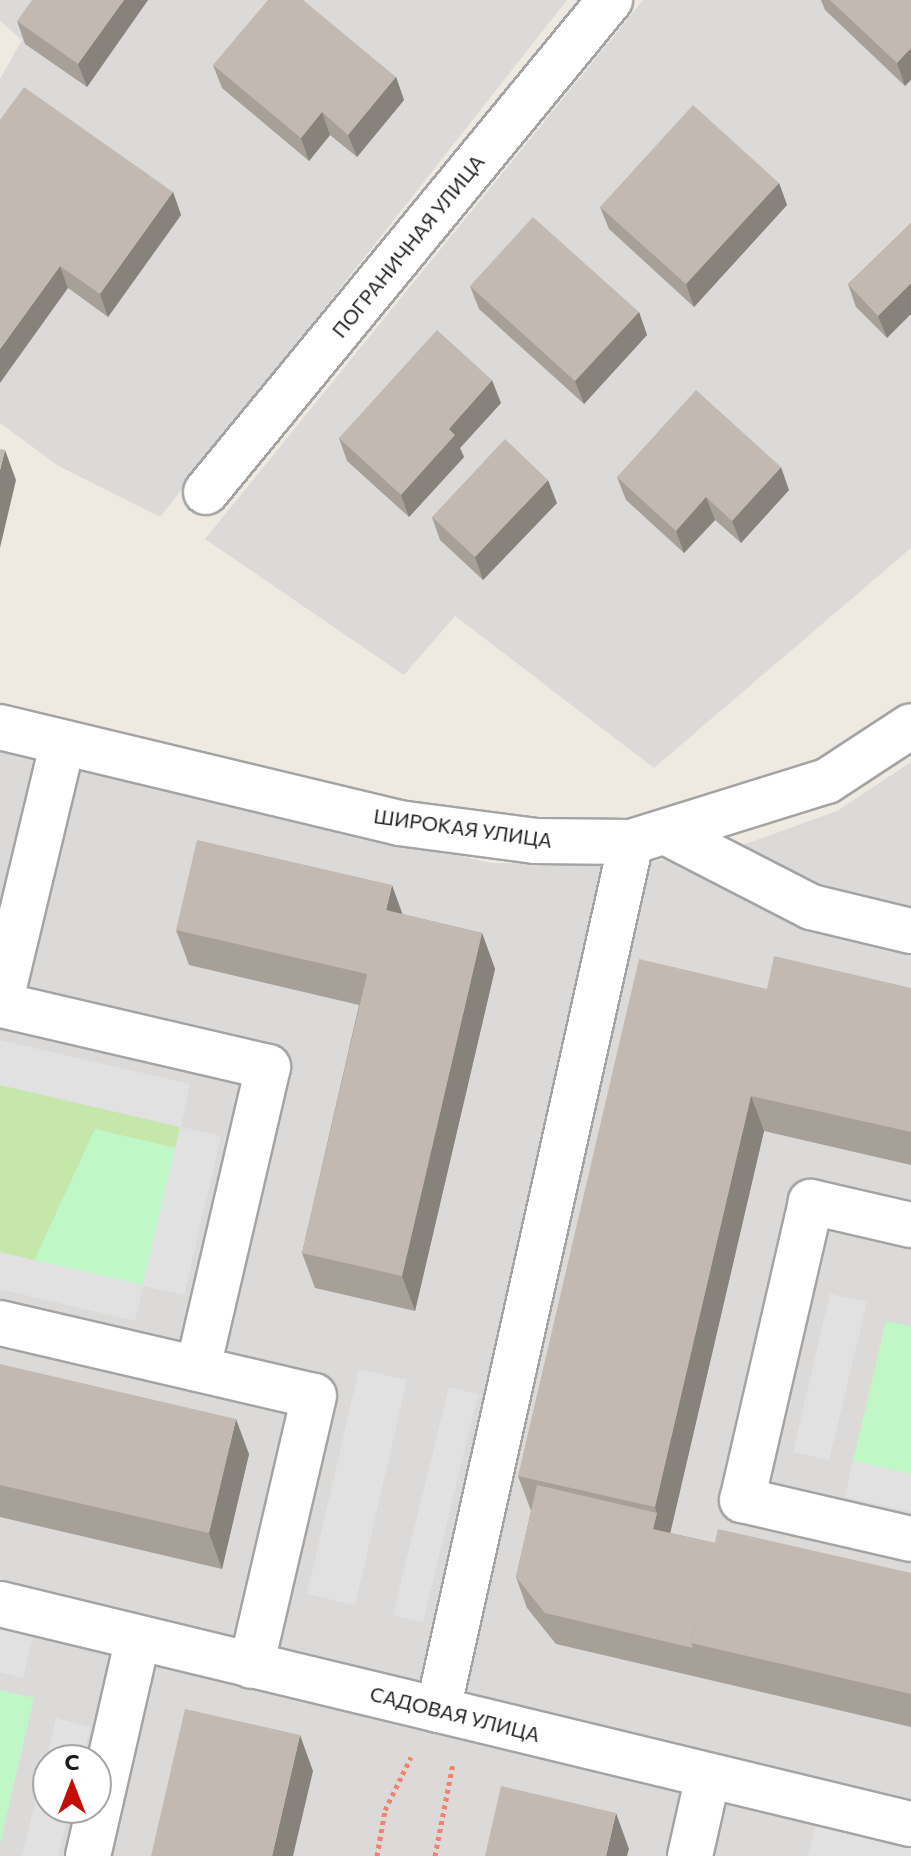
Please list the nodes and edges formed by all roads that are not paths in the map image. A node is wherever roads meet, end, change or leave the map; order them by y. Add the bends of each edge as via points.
1 (610, 0) edge
2 (206, 492) dead end
3 (911, 726) edge
4 (0, 727) edge
5 (63, 742) junction
6 (650, 838) junction
7 (911, 931) edge
8 (1, 1005) edge
9 (911, 1225) edge
10 (0, 1323) edge
11 (198, 1369) junction
12 (911, 1539) edge
13 (0, 1604) edge
14 (138, 1638) junction
15 (251, 1666) junction
16 (438, 1710) junction
17 (708, 1776) junction
18 (911, 1824) edge
19 (88, 1856) edge
20 (690, 1856) edge

1 - 2 street, ПОГРАНИЧНАЯ УЛИЦА
3 - 6 street, ШИРОКАЯ УЛИЦА via 827,781
4 - 5 street, ШИРОКАЯ УЛИЦА
5 - 6 street, ШИРОКАЯ УЛИЦА via 399,823 535,841
5 - 8 street
6 - 7 street via 811,907
6 - 16 street
8 - 11 street via 268,1067
9 - 12 street via 811,1202 742,1500
10 - 11 street
11 - 15 street via 314,1396
13 - 14 street, САДОВАЯ УЛИЦА
14 - 15 street, САДОВАЯ УЛИЦА
14 - 19 street
15 - 16 street, САДОВАЯ УЛИЦА
16 - 17 street, САДОВАЯ УЛИЦА
17 - 18 street, САДОВАЯ УЛИЦА
17 - 20 street

